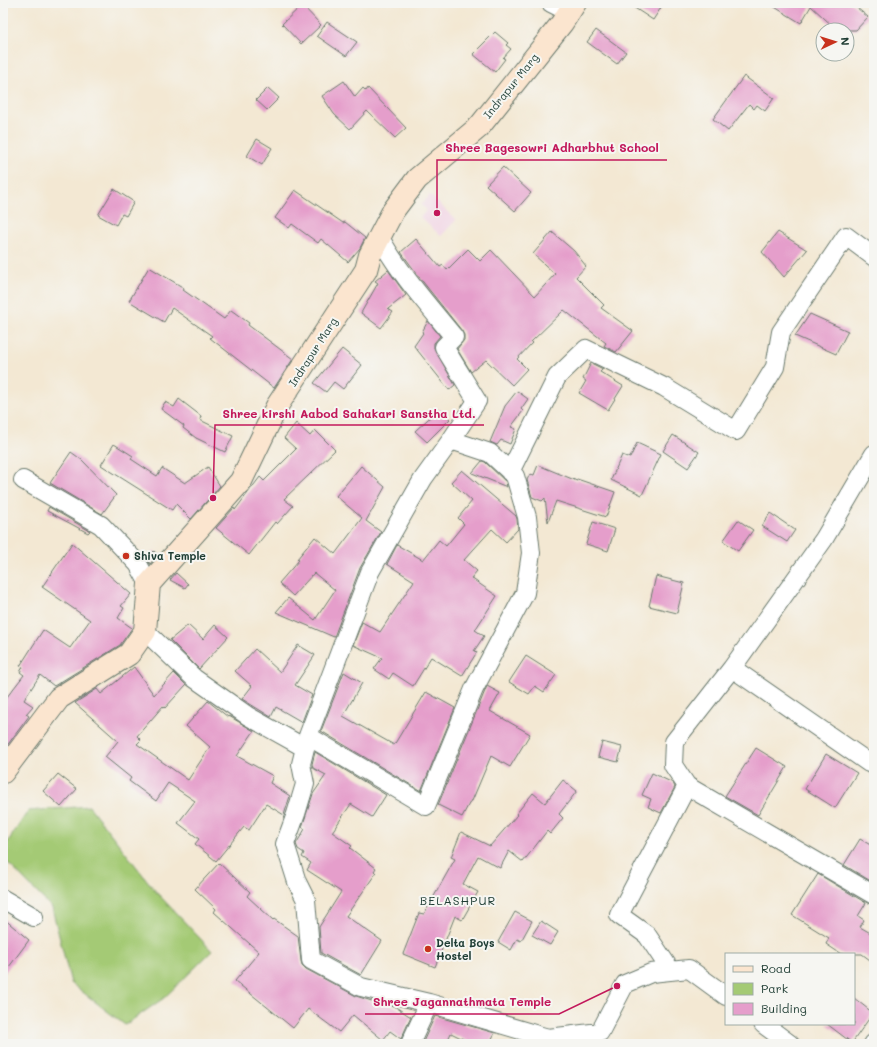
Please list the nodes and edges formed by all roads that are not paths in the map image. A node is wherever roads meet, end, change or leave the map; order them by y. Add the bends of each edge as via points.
1 (565, 6) edge
2 (379, 236) junction
3 (874, 257) edge
4 (451, 440) junction
5 (874, 454) edge
6 (510, 472) junction
7 (23, 480) dead end
8 (149, 584) junction
9 (145, 631) junction
10 (732, 668) junction
11 (307, 742) junction
12 (874, 765) edge
13 (3, 772) edge
14 (687, 786) junction
15 (874, 895) edge
16 (3, 899) edge
17 (34, 917) dead end
18 (671, 971) junction
19 (725, 995) edge
20 (430, 1003) junction
21 (764, 1025) edge
22 (410, 1044) edge
23 (790, 1044) edge

1 - 2 street, Indrapur Marg via 479,127 417,178
2 - 4 street via 418,294 454,337 444,347 477,400
2 - 8 street, Indrapur Marg via 366,270 277,406 241,481
3 - 6 street via 846,236 781,332 775,367 736,431 664,387 586,349 557,377
4 - 6 street via 490,453
4 - 11 street via 423,479 370,572
5 - 10 street via 824,539
6 - 11 street via 515,476 527,518 531,553 525,593 474,689 426,806
7 - 8 street via 101,525 138,564
8 - 9 street
9 - 11 street via 194,678 248,716
9 - 13 street via 129,654 59,698
10 - 12 street
10 - 14 street via 674,742 673,765
11 - 20 street via 301,764 305,784 285,844 297,882 306,900 311,960 361,987
14 - 15 street
14 - 18 street via 619,915 646,935
16 - 17 street
18 - 19 street via 689,969
18 - 20 street via 651,973 625,984 600,1032 548,1038
20 - 22 street
21 - 23 street

